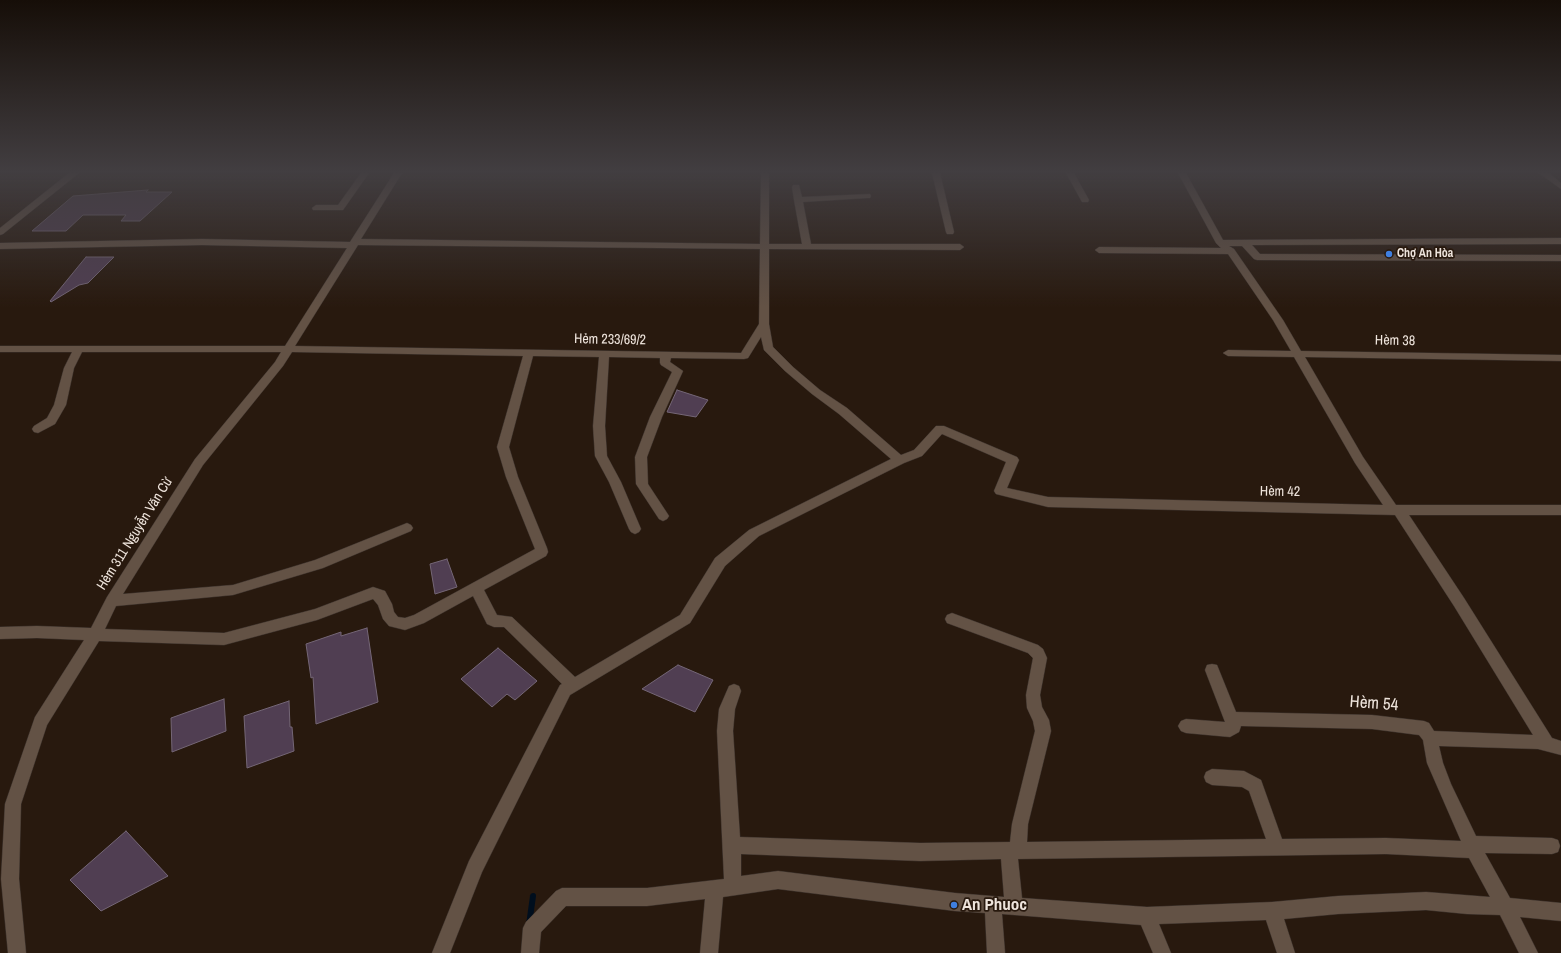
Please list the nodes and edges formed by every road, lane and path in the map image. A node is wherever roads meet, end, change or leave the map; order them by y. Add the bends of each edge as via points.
1 (18, 217) edge
2 (369, 217) edge
3 (764, 217) edge
4 (801, 217) edge
5 (947, 217) edge
6 (1206, 217) edge
7 (0, 232) edge
8 (950, 232) dead end
9 (1561, 241) edge
10 (1244, 242) junction
11 (353, 243) junction
12 (1220, 243) junction
13 (0, 246) edge
14 (764, 246) junction
15 (807, 247) junction
16 (960, 247) dead end
17 (1099, 250) dead end
18 (1231, 251) junction
19 (1561, 258) edge
20 (764, 324) junction
21 (79, 348) junction
22 (0, 349) edge
23 (288, 349) junction
24 (529, 352) junction
25 (1228, 353) dead end
26 (604, 354) junction
27 (1298, 354) junction
28 (666, 355) junction
29 (1561, 358) edge
30 (38, 429) dead end
31 (900, 460) junction
32 (1396, 510) junction
33 (1561, 510) edge
34 (663, 516) dead end
35 (407, 528) dead end
36 (635, 529) dead end
37 (476, 588) junction
38 (112, 601) junction
39 (952, 619) dead end
40 (0, 633) edge
41 (94, 635) junction
42 (1212, 670) dead end
43 (573, 685) junction
44 (734, 691) dead end
45 (1231, 719) junction
46 (1186, 726) dead end
47 (1430, 738) junction
48 (1554, 746) edge
49 (1212, 777) dead end
50 (732, 845) junction
51 (1552, 846) dead end
52 (1277, 847) junction
53 (1472, 847) junction
54 (1013, 851) junction
55 (733, 886) junction
56 (715, 889) junction
57 (992, 906) junction
58 (1505, 906) junction
59 (1014, 907) junction
60 (1272, 911) junction
61 (1561, 912) edge
62 (1147, 916) junction
63 (17, 953) edge
64 (441, 953) edge
65 (530, 953) edge
66 (709, 953) edge
67 (996, 953) edge
68 (1162, 953) edge
69 (1286, 953) edge
70 (1529, 953) edge

1 - 7 street
2 - 11 street, Hẻm 311 Nguyễn Văn Cừ
3 - 14 street
4 - 15 street
5 - 8 street
6 - 12 street
9 - 10 street
10 - 12 street
10 - 19 street via 1256,257
11 - 13 street via 202,242
11 - 14 street
11 - 23 street, Hẻm 311 Nguyễn Văn Cừ
12 - 18 street
14 - 15 street
14 - 20 street
15 - 16 street
17 - 18 street
18 - 27 street
20 - 28 street, Hẻm 233/69/2 via 744,356
20 - 31 street via 768,348 810,387 843,411
21 - 22 street, Hẻm 233/69/2
21 - 23 street, Hẻm 233/69/2
21 - 30 street via 68,368 60,405 51,421
23 - 24 street, Hẻm 233/69/2
23 - 38 street, Hẻm 311 Nguyễn Văn Cừ via 279,364 199,462
24 - 26 street, Hẻm 233/69/2
24 - 37 street via 503,447 512,476 542,548 537,555
25 - 27 street, Hèm 38
26 - 28 street, Hẻm 233/69/2
26 - 36 street via 599,426 601,456
27 - 29 street, Hèm 38
27 - 32 street via 1359,460
28 - 34 street via 665,363 678,371 656,417 642,457 642,484
31 - 32 street, Hèm 42 via 918,453 940,429 1013,460 1000,491 1048,502
31 - 43 street via 754,534 720,562 685,619
32 - 33 street, Hèm 42
32 - 48 street
35 - 38 street via 318,564 233,590
37 - 41 street via 405,624 394,622 388,615 380,595 373,593 317,614 224,639
37 - 43 street via 492,620 507,621
38 - 41 street, Hẻm 311 Nguyễn Văn Cừ
39 - 54 street via 1033,649 1040,658 1033,695 1043,731
40 - 41 street
41 - 63 street, Hẻm 311 Nguyễn Văn Cừ via 40,722 13,804 10,879
42 - 45 street
43 - 64 street via 565,690 475,867
44 - 50 street via 727,710 725,730
45 - 46 street via 1234,727 1230,730
45 - 47 street, Hèm 54 via 1372,722 1424,728
47 - 48 street via 1538,742
47 - 53 street via 1435,763
49 - 52 street via 1244,779 1255,786
50 - 54 street via 920,852
50 - 55 street
51 - 53 street
52 - 53 street
52 - 54 street
53 - 58 street
54 - 59 street
55 - 56 street
55 - 57 street via 778,880
56 - 65 street via 647,897 562,897 532,928
56 - 66 street
57 - 59 street
57 - 67 street
58 - 60 street via 1426,901
58 - 61 street
58 - 70 street
59 - 62 street
60 - 62 street
60 - 69 street
62 - 68 street

